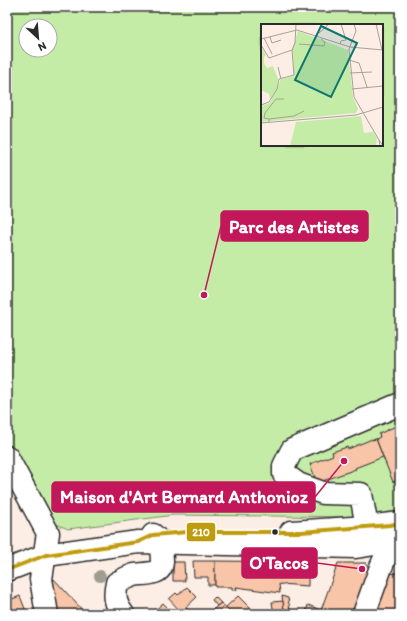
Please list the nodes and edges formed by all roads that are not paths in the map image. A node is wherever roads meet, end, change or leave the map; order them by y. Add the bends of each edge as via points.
1 (400, 404) edge
2 (7, 457) edge
3 (367, 527) junction
4 (396, 536) edge
5 (150, 540) junction
6 (46, 555) junction
7 (7, 570) edge
8 (47, 614) edge
9 (123, 614) edge
10 (364, 614) edge

1 - 3 main road via 292,450 284,466 284,474 298,484 323,493 361,494
2 - 6 main road via 48,533
3 - 4 main road
3 - 5 main road via 301,532 187,532
4 - 5 main road via 356,547
4 - 10 main road via 381,567
5 - 6 main road
5 - 9 main road via 162,562 158,570 149,574 134,575 117,584 115,601
6 - 7 main road
6 - 8 main road via 41,579

